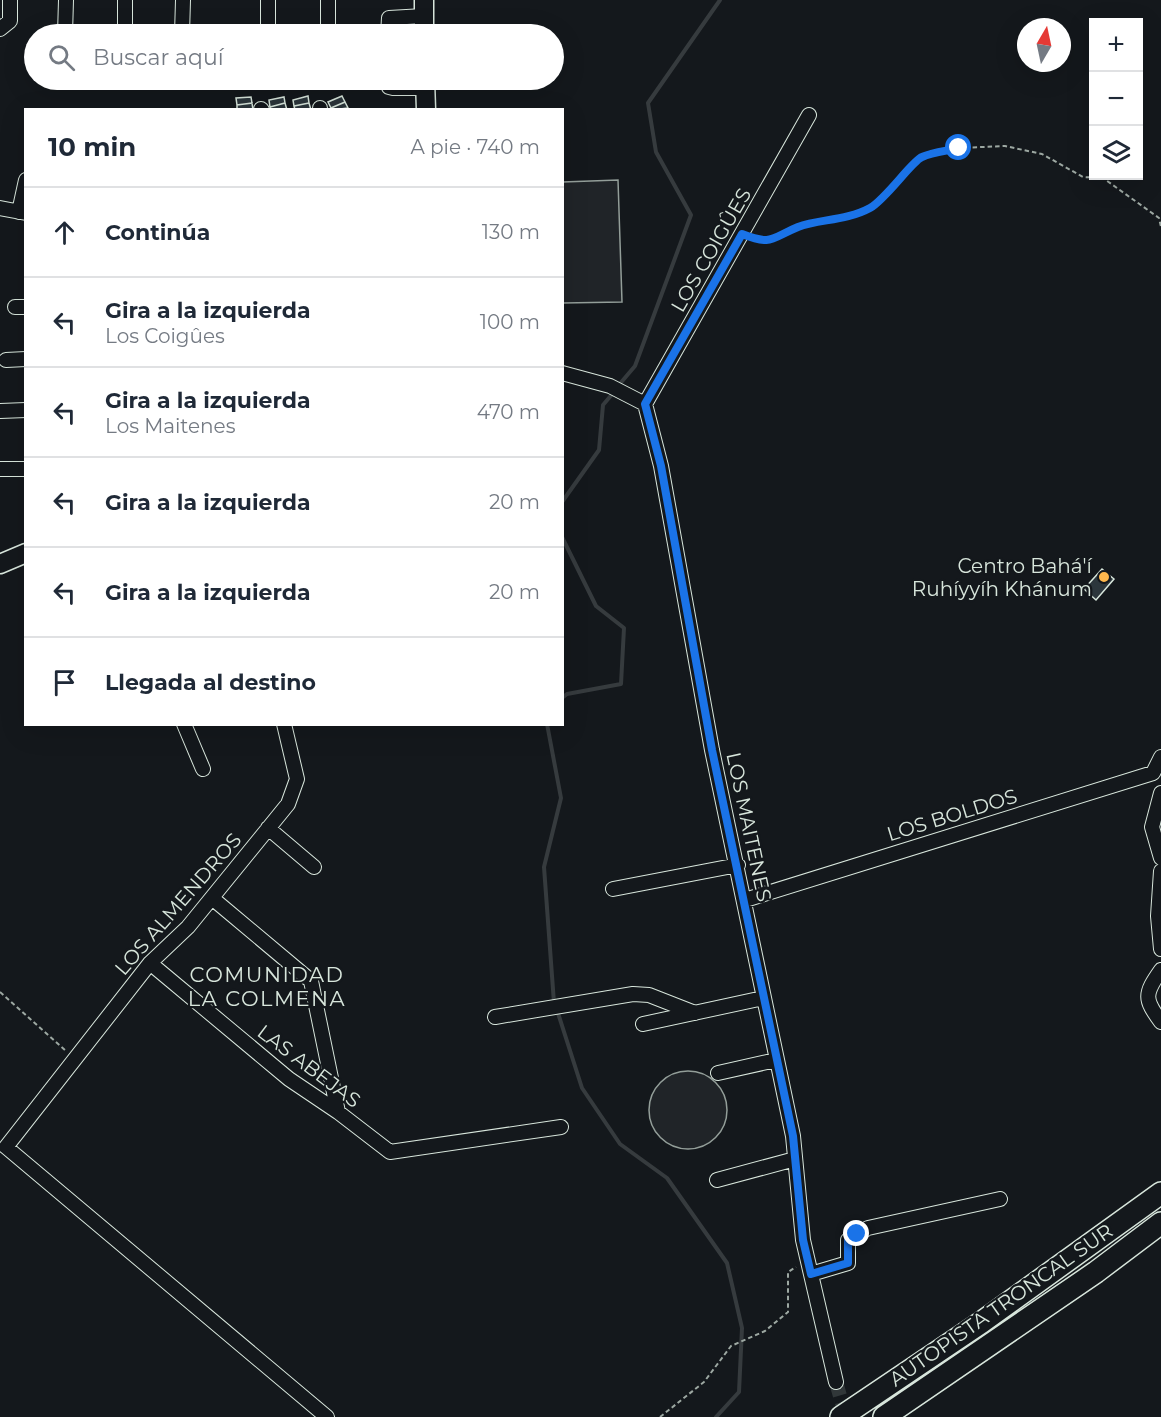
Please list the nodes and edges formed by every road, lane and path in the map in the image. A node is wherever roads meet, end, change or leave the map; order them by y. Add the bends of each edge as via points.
1 (10, 0) edge
2 (66, 0) edge
3 (125, 0) edge
4 (183, 0) edge
5 (268, 0) edge
6 (328, 0) edge
7 (424, 8) edge
8 (65, 24) edge
9 (125, 24) edge
10 (182, 24) edge
11 (268, 24) edge
12 (328, 24) edge
13 (389, 24) edge
14 (424, 24) edge
15 (0, 29) edge
16 (425, 90) edge
17 (426, 108) edge
18 (810, 115) dead end
19 (24, 196) edge
20 (0, 208) edge
21 (22, 212) edge
22 (1161, 227) edge
23 (742, 234) junction
24 (24, 359) edge
25 (6, 360) dead end
26 (564, 374) edge
27 (645, 404) junction
28 (24, 410) edge
29 (0, 411) edge
30 (24, 469) edge
31 (0, 470) edge
32 (24, 554) edge
33 (0, 564) edge
34 (185, 726) edge
35 (284, 726) edge
36 (1161, 757) edge
37 (203, 769) dead end
38 (1157, 777) edge
39 (1161, 793) edge
40 (268, 828) junction
41 (1161, 858) edge
42 (738, 866) junction
43 (314, 867) dead end
44 (1161, 872) edge
45 (613, 889) dead end
46 (212, 898) junction
47 (745, 900) junction
48 (1161, 949) edge
49 (150, 963) junction
50 (1161, 970) edge
51 (0, 992) edge
52 (763, 998) junction
53 (695, 1013) junction
54 (495, 1017) dead end
55 (1161, 1022) edge
56 (643, 1024) dead end
57 (76, 1060) junction
58 (776, 1060) junction
59 (718, 1073) dead end
60 (338, 1112) junction
61 (561, 1127) dead end
62 (795, 1159) junction
63 (717, 1180) dead end
64 (1161, 1193) edge
65 (1000, 1199) dead end
66 (1161, 1223) edge
67 (810, 1268) junction
68 (836, 1382) tunnel mouth
69 (327, 1417) edge
70 (660, 1417) edge
71 (841, 1417) edge
72 (884, 1417) edge

1 - 15 street via 9,21
2 - 8 street
3 - 9 street
4 - 10 street
5 - 11 street
6 - 12 street
7 - 13 street via 389,18
7 - 14 main road
16 - 17 main road
18 - 23 street, LOS COIGÛES
19 - 21 street
20 - 21 street
22 - 23 path via 1159,218 1103,178 1083,177 1042,154 1005,147 959,148 920,157 899,183 870,208 833,221 799,226 777,239 759,240
23 - 27 street, LOS COIGÛES
24 - 25 street
26 - 27 street via 610,386
27 - 42 street, LOS MAITENES via 661,466 712,750
28 - 29 street
30 - 31 street
32 - 33 main road
34 - 37 street
35 - 40 street, LOS ALMENDROS via 297,778 288,804
36 - 38 street, LOS BOLDOS
38 - 47 street, LOS BOLDOS
39 - 41 street via 1152,827
40 - 43 street
40 - 46 street, LOS ALMENDROS
42 - 45 street
42 - 47 street, LOS MAITENES
44 - 48 street
46 - 49 street, LOS ALMENDROS
46 - 60 street via 311,981
47 - 52 street, LOS MAITENES
49 - 57 street, LOS ALMENDROS
49 - 60 street, LAS ABEJAS via 289,1079
50 - 55 street via 1149,988 1148,1004
51 - 57 path
52 - 53 street
52 - 58 street, LOS MAITENES
53 - 54 street via 648,995 633,994
53 - 56 street
57 - 69 street, LOS ALMENDROS via 6,1147
58 - 59 street
58 - 62 street, LOS MAITENES
60 - 61 street, LAS ABEJAS via 390,1152
62 - 63 street
62 - 67 street, LOS MAITENES via 803,1240
64 - 71 highway, AUTOPISTA TRONCAL SUR
65 - 67 street via 868,1228 848,1240 848,1263
66 - 72 highway, AUTOPISTA TRONCAL SUR
67 - 68 street, LOS MAITENES
67 - 70 path via 788,1272 788,1312 765,1331 731,1346 704,1382

